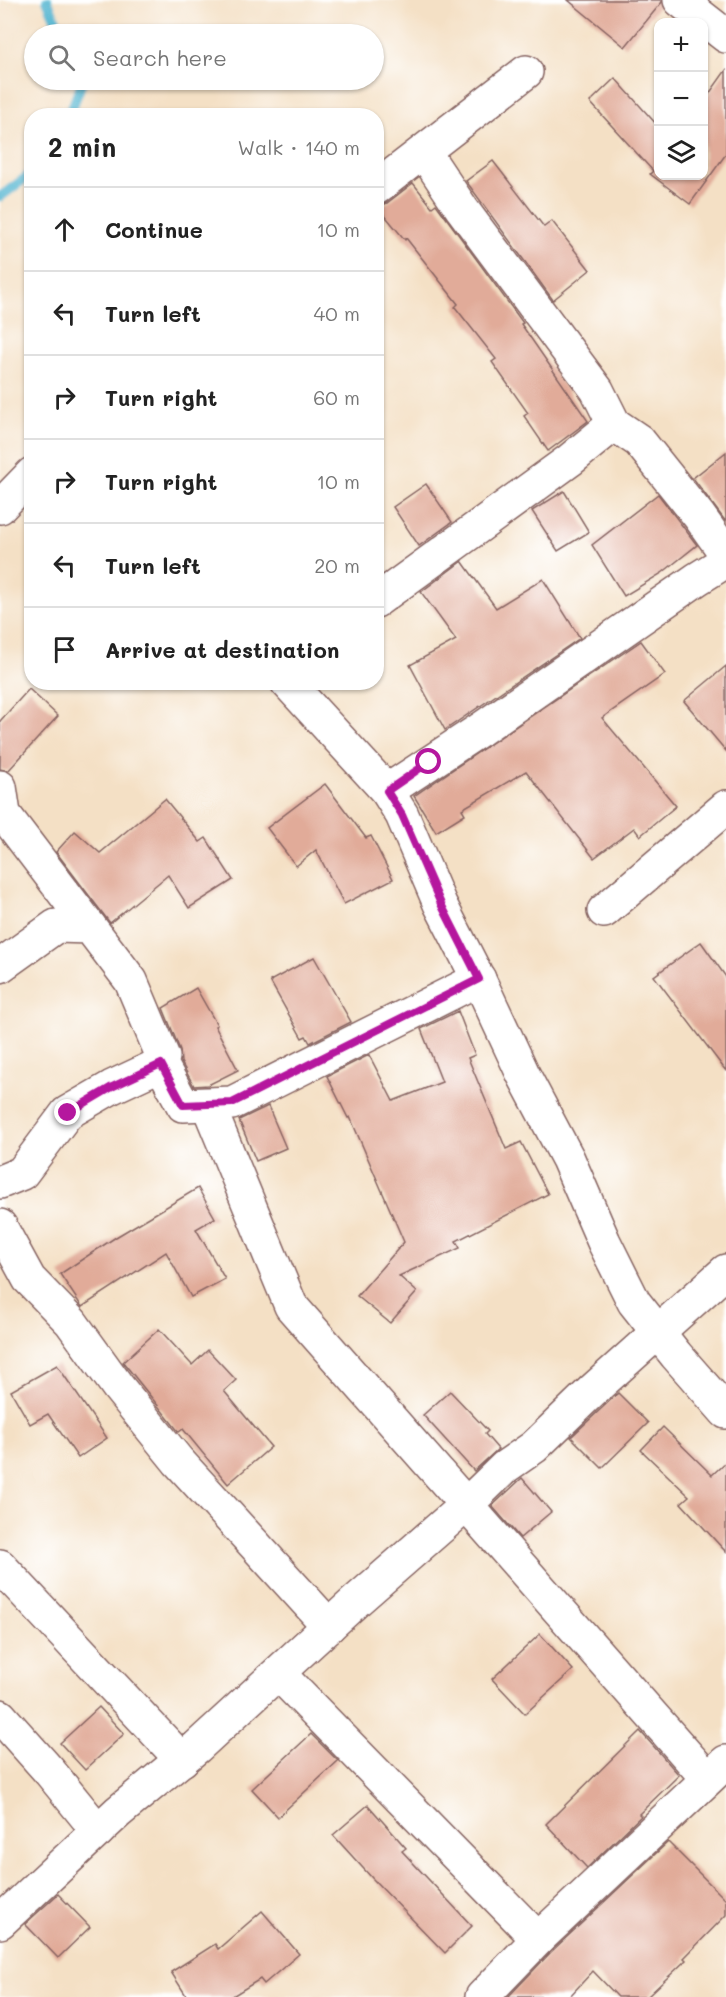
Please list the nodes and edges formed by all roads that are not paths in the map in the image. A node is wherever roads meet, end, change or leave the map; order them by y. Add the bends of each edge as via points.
1 (680, 0) edge
2 (726, 36) edge
3 (526, 72) dead end
4 (424, 152) junction
5 (384, 182) edge
6 (614, 424) junction
7 (24, 482) edge
8 (0, 507) edge
9 (726, 554) edge
10 (726, 561) edge
11 (384, 595) edge
12 (294, 690) edge
13 (387, 791) junction
14 (1, 796) edge
15 (726, 807) edge
16 (604, 912) dead end
17 (90, 927) junction
18 (0, 966) edge
19 (479, 979) junction
20 (161, 1064) junction
21 (208, 1106) junction
22 (0, 1182) edge
23 (0, 1226) edge
24 (726, 1271) edge
25 (658, 1332) junction
26 (726, 1412) edge
27 (466, 1505) junction
28 (0, 1566) edge
29 (329, 1626) junction
30 (278, 1673) junction
31 (0, 1716) edge
32 (182, 1760) junction
33 (717, 1770) edge
34 (98, 1831) junction
35 (0, 1922) edge
36 (537, 1939) junction
37 (482, 1997) edge

1 - 2 street
3 - 4 street
4 - 5 street
4 - 6 street via 597,390
6 - 9 street via 639,441
6 - 11 street
7 - 8 street
10 - 13 street
12 - 13 street
13 - 19 street
14 - 17 street via 4,814
15 - 16 street
17 - 18 street via 56,927
17 - 20 street via 131,981 163,1057
19 - 21 street via 232,1103
19 - 25 street via 634,1302
20 - 21 street via 183,1105
20 - 22 street via 68,1113 22,1173
21 - 27 street via 291,1306
23 - 29 street via 29,1279 71,1322 171,1452
24 - 25 street
25 - 26 street
25 - 27 street
27 - 29 street
27 - 33 street
28 - 32 street
29 - 30 street
30 - 32 street
30 - 36 street
31 - 34 street
32 - 34 street
33 - 36 street
34 - 35 street
36 - 37 street

